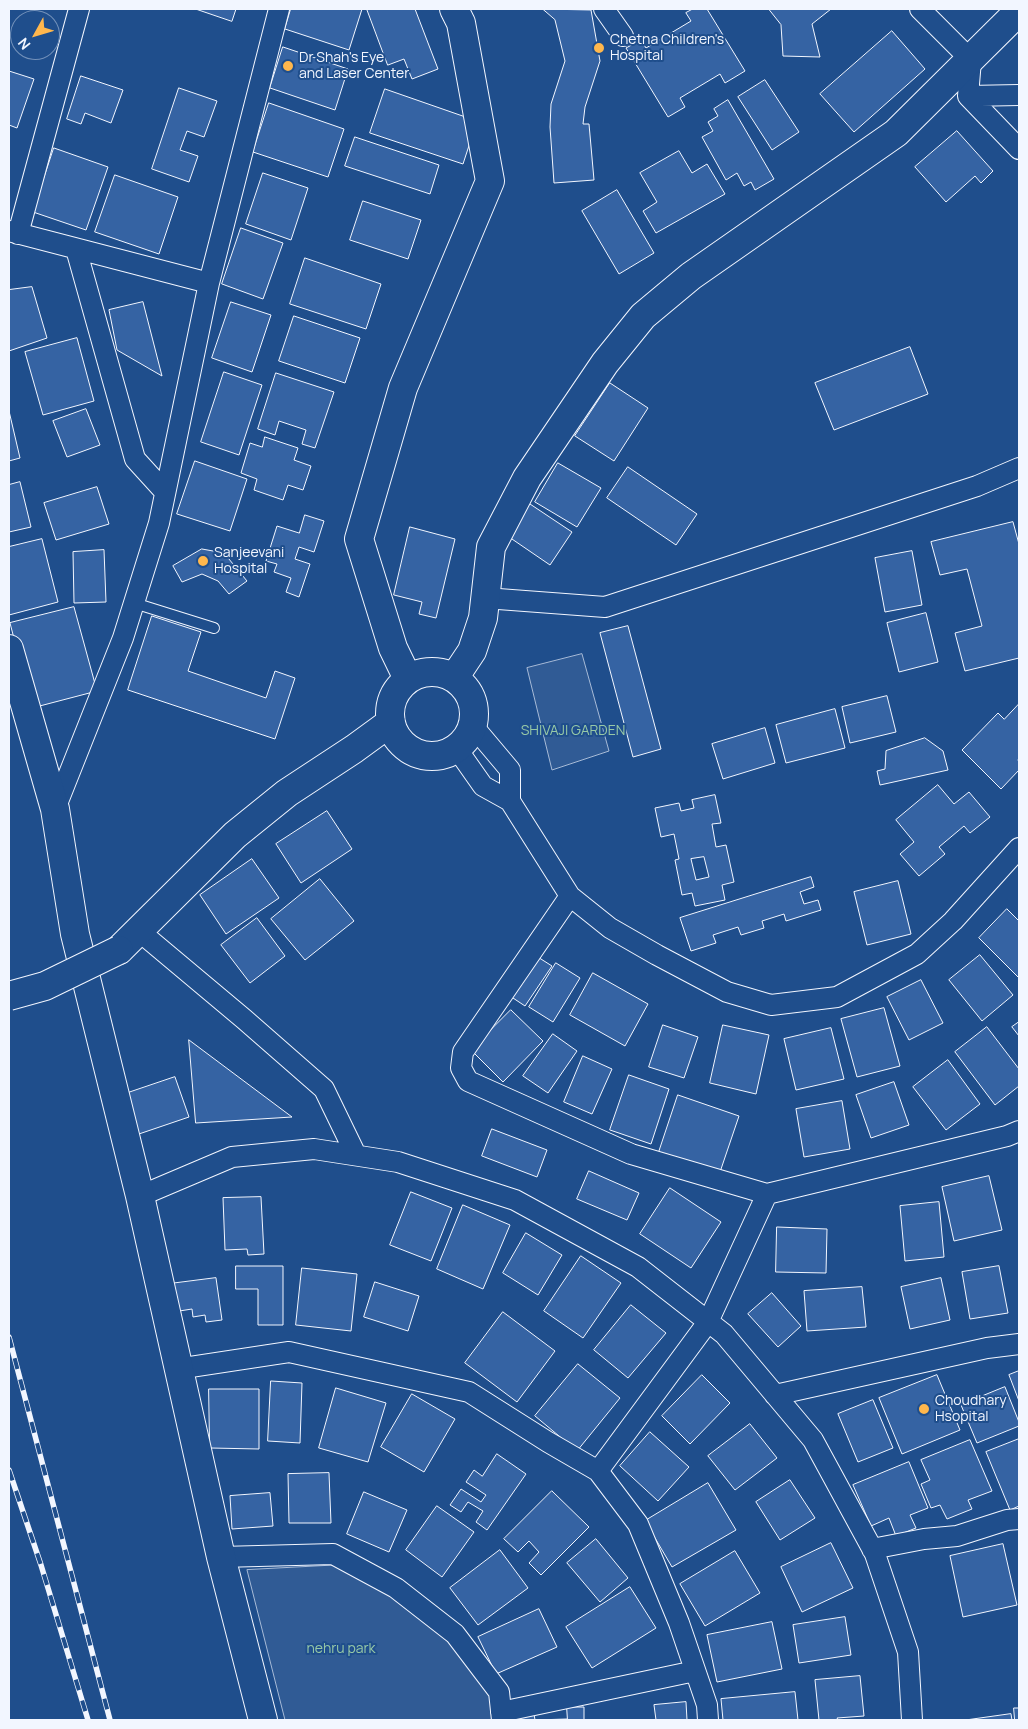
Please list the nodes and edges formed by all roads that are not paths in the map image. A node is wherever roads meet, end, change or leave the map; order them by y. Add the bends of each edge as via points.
1 (80, 9) edge
2 (279, 9) edge
3 (454, 9) edge
4 (604, 9) edge
5 (920, 9) edge
6 (1019, 11) edge
7 (623, 36) dead end
8 (971, 60) junction
9 (1019, 95) edge
10 (968, 96) junction
11 (1019, 149) edge
12 (13, 232) edge
13 (76, 249) junction
14 (209, 283) junction
15 (1019, 468) edge
16 (165, 492) junction
17 (485, 598) junction
18 (134, 602) junction
19 (214, 628) dead end
20 (9, 649) edge
21 (454, 678) junction
22 (408, 679) junction
23 (391, 722) junction
24 (473, 726) junction
25 (457, 749) junction
26 (510, 801) junction
27 (55, 810) junction
28 (1019, 848) edge
29 (570, 896) junction
30 (139, 932) junction
31 (9, 996) edge
32 (1019, 1131) edge
33 (356, 1155) junction
34 (767, 1194) junction
35 (140, 1196) junction
36 (708, 1322) junction
37 (1019, 1344) edge
38 (178, 1369) junction
39 (775, 1395) junction
40 (598, 1471) junction
41 (1019, 1518) edge
42 (872, 1549) junction
43 (221, 1557) junction
44 (695, 1671) junction
45 (502, 1716) edge
46 (263, 1720) edge
47 (708, 1720) edge
48 (912, 1720) edge

1 - 12 street
2 - 14 street
3 - 22 street via 460,23 490,180 403,388 359,539 393,648
4 - 7 street
5 - 8 street
6 - 8 street
8 - 10 street
8 - 17 street via 896,133 692,276 643,316 605,363 527,478 491,547
9 - 10 street
10 - 11 street
12 - 13 street
13 - 14 street
13 - 16 street via 136,459
14 - 16 street
15 - 17 street via 978,486 605,607
16 - 18 street via 159,523
17 - 21 street via 472,651
18 - 19 lane
18 - 27 street
20 - 27 street
21 - 22 street via 431,671
21 - 24 street via 470,695 474,706
22 - 23 street via 393,698
23 - 25 street via 401,743 422,755 446,754
23 - 30 street via 287,793 235,835
24 - 25 street
24 - 26 street via 510,770
25 - 26 street via 483,786
26 - 29 street
27 - 35 street via 74,934
28 - 29 street via 954,921 917,954 837,997 771,1005 728,992 657,955 610,928
29 - 34 street via 463,1052 461,1068 468,1081 630,1154
30 - 31 street, bridge via 119,950 45,986
30 - 33 street via 324,1089
32 - 34 street
33 - 35 street via 314,1148 232,1157
33 - 36 street via 398,1162 515,1200 638,1267
34 - 36 street
35 - 38 street
36 - 39 street via 724,1334
36 - 40 street
37 - 39 street via 977,1350
38 - 40 street via 289,1352 469,1392
38 - 43 street
39 - 42 street via 814,1440
40 - 44 street via 638,1524
41 - 42 street via 957,1536
42 - 48 street via 908,1652
43 - 45 street via 333,1554 396,1588 455,1634 499,1692
43 - 46 street
44 - 45 street
44 - 47 street via 707,1706

